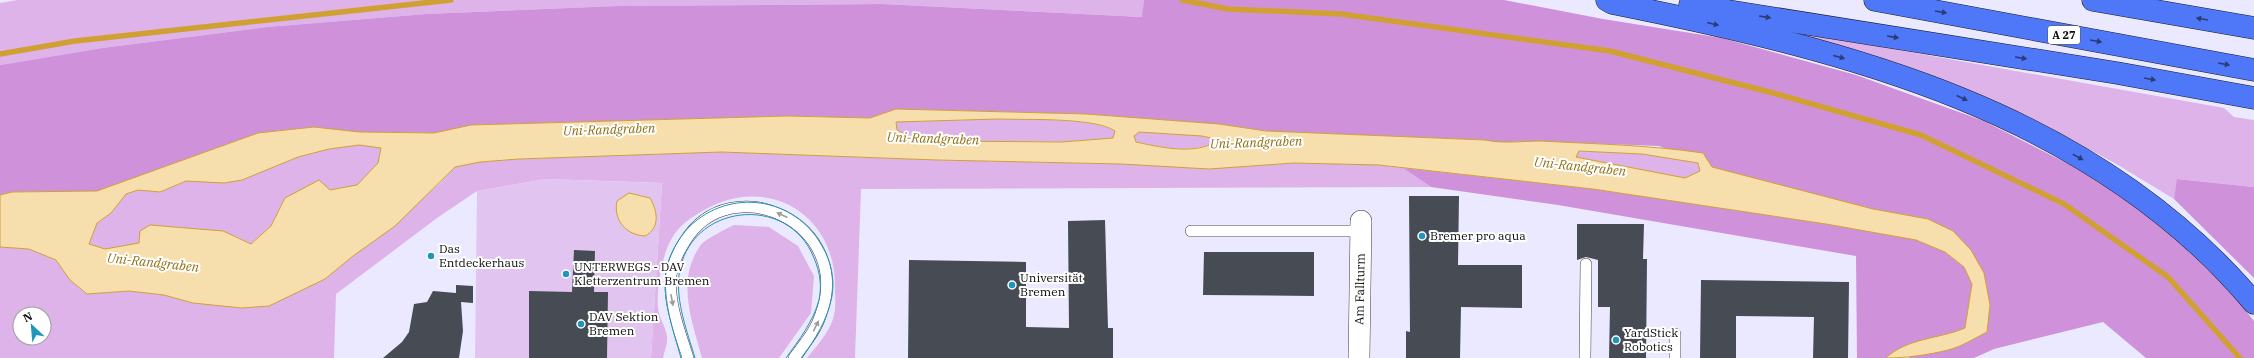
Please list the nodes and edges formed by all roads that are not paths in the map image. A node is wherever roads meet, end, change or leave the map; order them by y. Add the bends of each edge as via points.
1 (1607, 0) edge
2 (1657, 0) edge
3 (1875, 0) edge
4 (2093, 0) edge
5 (2254, 28) edge
6 (2254, 70) edge
7 (2254, 98) edge
8 (1361, 226) joint
9 (1191, 231) dead end
10 (1586, 264) dead end
11 (2254, 303) edge
12 (1675, 334) dead end
13 (688, 358) edge
14 (794, 358) edge
15 (1359, 358) edge
16 (1585, 358) edge
17 (1675, 358) edge

1 -> 11 highway via 1754,34 1885,70 1956,95 2012,120 2121,182 2182,229
2 -> 7 highway via 2117,73
3 -> 6 highway, A 27
5 -> 4 highway
8 - 9 lane
8 - 15 street, Am Fallturm
10 - 16 lane
12 - 17 lane
14 -> 13 lane via 812,333 821,314 826,293 825,265 814,242 793,221 768,209 753,207 724,211 708,219 688,236 675,260 671,275 671,294

